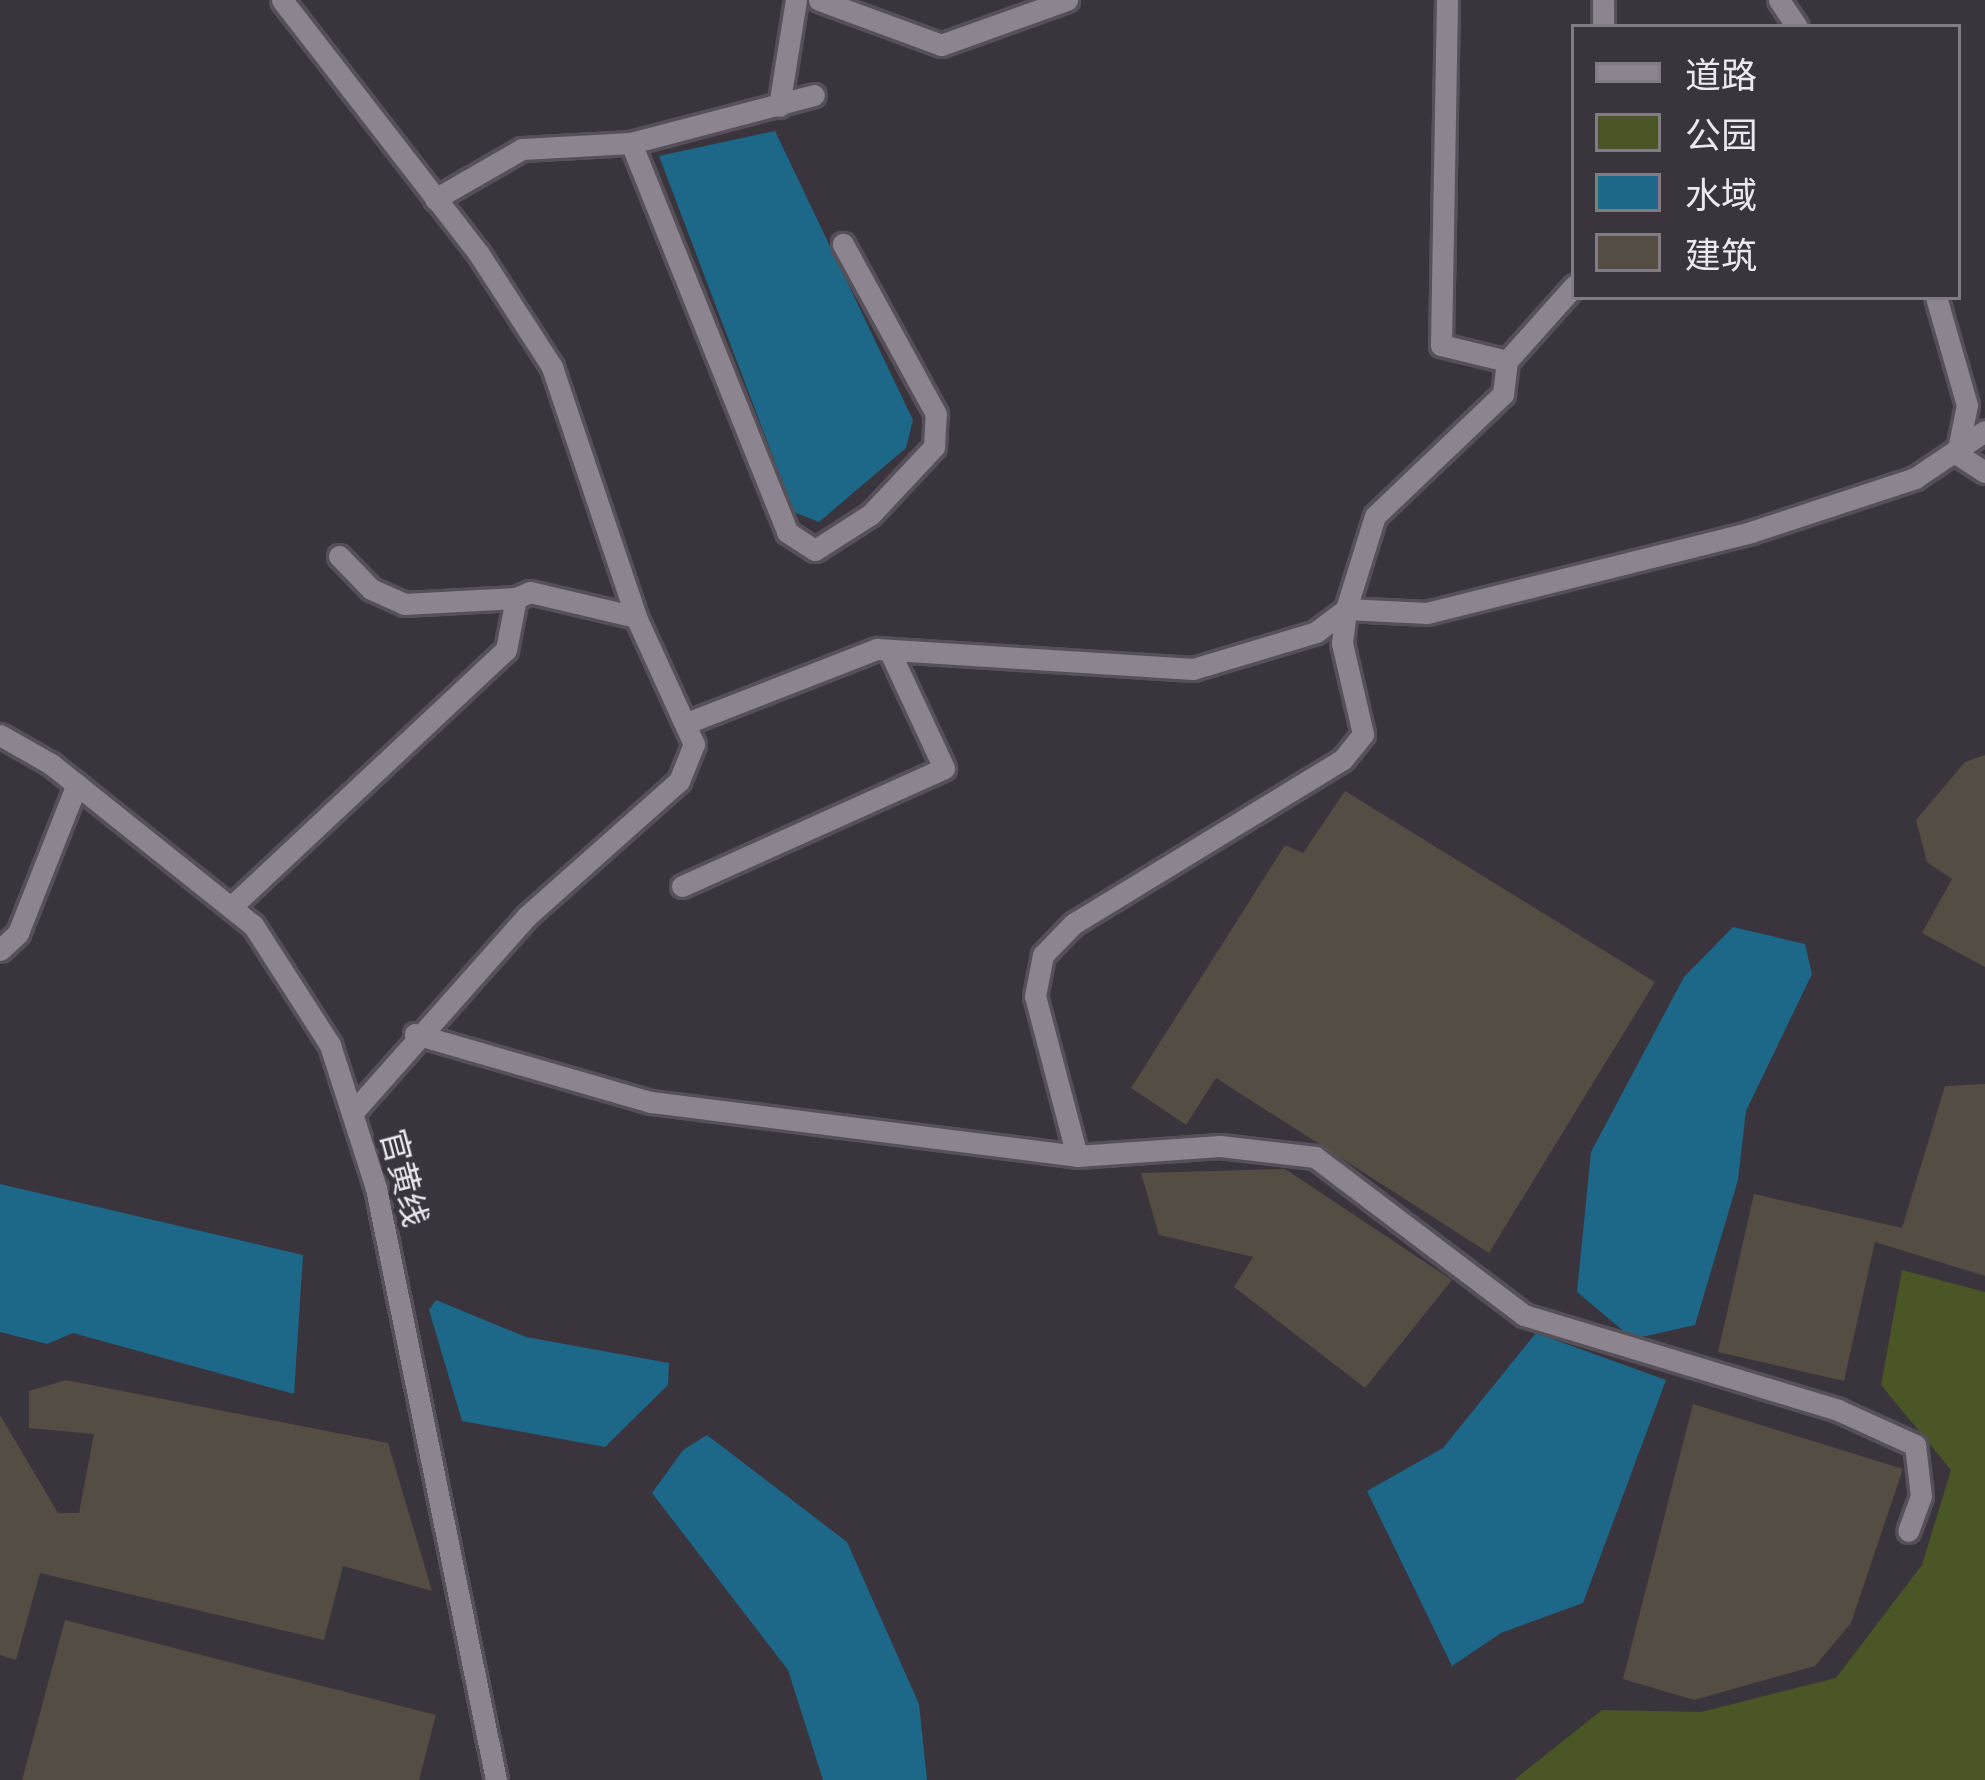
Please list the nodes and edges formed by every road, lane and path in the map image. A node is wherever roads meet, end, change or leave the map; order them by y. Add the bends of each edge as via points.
1 (282, 0) edge
2 (796, 0) edge
3 (819, 0) edge
4 (1067, 0) edge
5 (1447, 0) edge
6 (870, 8) edge
7 (814, 95) dead end
8 (779, 106) junction
9 (632, 143) junction
10 (434, 200) junction
11 (843, 244) dead end
12 (1571, 289) edge
13 (1937, 300) edge
14 (1507, 361) junction
15 (1985, 431) edge
16 (1957, 454) junction
17 (1985, 472) edge
18 (339, 556) dead end
19 (516, 598) junction
20 (1346, 610) junction
21 (635, 616) junction
22 (890, 650) junction
23 (687, 722) junction
24 (0, 735) edge
25 (77, 784) junction
26 (682, 886) dead end
27 (232, 908) junction
28 (0, 950) edge
29 (416, 1034) junction
30 (352, 1113) junction
31 (1077, 1156) junction
32 (1908, 1531) dead end
33 (496, 1780) edge

1 - 10 street via 313,28
2 - 8 street
3 - 6 street
4 - 6 street via 940,45
5 - 14 street via 1441,345
7 - 8 street
8 - 9 street
9 - 10 street via 522,149
9 - 11 street via 787,532 814,550 871,514 934,447 936,414
10 - 21 street via 552,367
12 - 14 street
13 - 16 street via 1967,405
14 - 20 street via 1503,394 1375,516
15 - 16 street
16 - 17 street
16 - 20 street via 1915,478 1751,532 1427,613
18 - 19 street via 371,589 404,604
19 - 21 street via 530,592
19 - 27 street via 506,650
20 - 22 street via 1316,632 1192,669
20 - 31 street via 1342,643 1363,734 1343,759 1073,924 1043,955 1035,996
21 - 23 street
22 - 23 street
22 - 26 street via 944,769
23 - 29 street via 694,744 679,781 527,916
24 - 25 street, 官黄线
25 - 27 street, 官黄线
25 - 28 street via 19,933
27 - 30 street, 官黄线 via 330,1045
29 - 30 street
29 - 31 street via 651,1102
30 - 33 street, 官黄线 via 376,1189
31 - 32 street via 1220,1146 1316,1157 1524,1315 1838,1410 1916,1445 1921,1496

